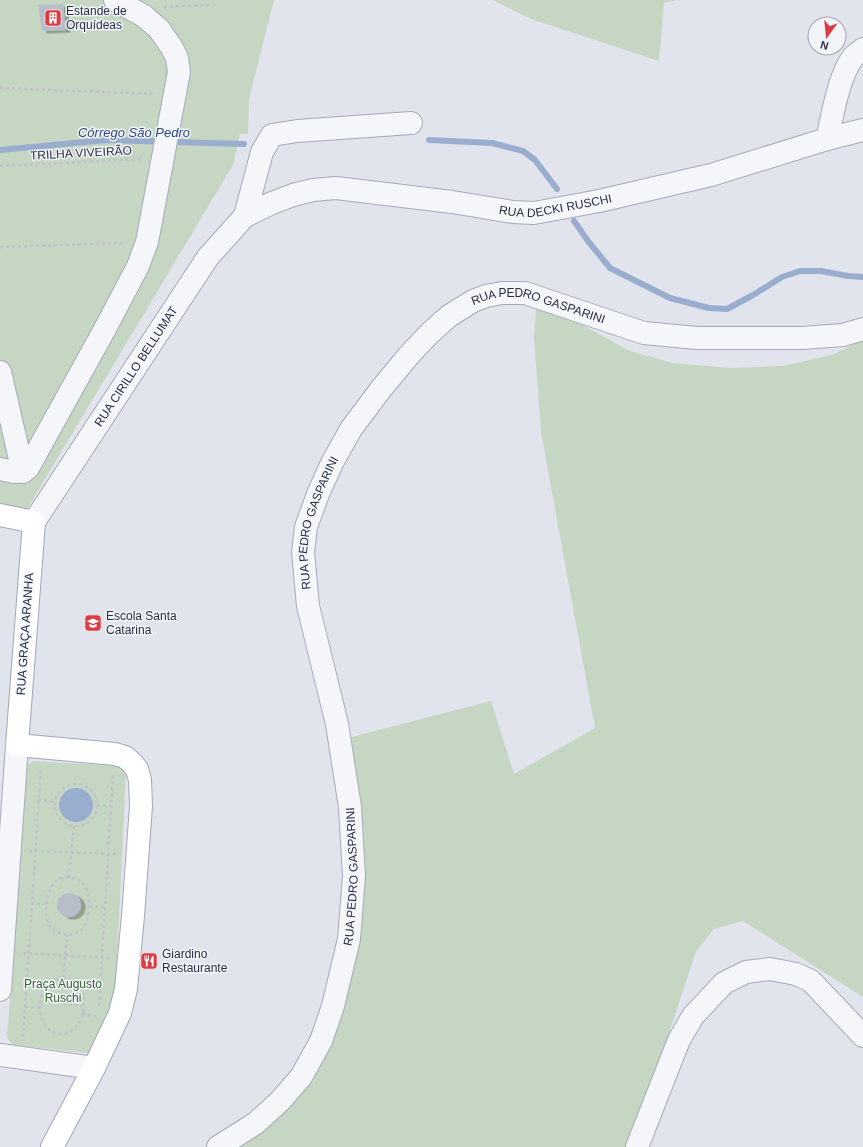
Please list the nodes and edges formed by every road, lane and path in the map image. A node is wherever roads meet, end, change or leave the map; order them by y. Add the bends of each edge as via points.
1 (115, 0) edge
2 (209, 5) dead end
3 (162, 7) dead end
4 (863, 49) edge
5 (0, 88) edge
6 (175, 95) junction
7 (411, 123) dead end
8 (863, 130) edge
9 (827, 139) junction
10 (165, 145) junction
11 (0, 166) edge
12 (245, 216) junction
13 (147, 242) junction
14 (0, 247) edge
15 (863, 329) edge
16 (0, 372) edge
17 (0, 469) edge
18 (23, 472) junction
19 (0, 515) edge
20 (34, 522) junction
21 (17, 745) junction
22 (41, 764) dead end
23 (114, 769) dead end
24 (38, 800) junction
25 (55, 801) junction
26 (97, 805) junction
27 (111, 806) junction
28 (74, 826) junction
29 (24, 850) dead end
30 (35, 851) junction
31 (71, 852) junction
32 (108, 854) junction
33 (119, 855) dead end
34 (69, 877) junction
35 (32, 903) junction
36 (46, 904) junction
37 (89, 906) junction
38 (105, 907) junction
39 (67, 935) junction
40 (22, 953) dead end
41 (28, 954) junction
42 (65, 956) junction
43 (102, 958) junction
44 (114, 958) dead end
45 (63, 978) junction
46 (0, 990) edge
47 (51, 1002) dead end
48 (84, 1006) junction
49 (25, 1007) junction
50 (40, 1008) junction
51 (99, 1009) dead end
52 (863, 1036) edge
53 (22, 1043) dead end
54 (0, 1056) edge
55 (94, 1068) junction
56 (52, 1147) edge
57 (218, 1147) edge
58 (637, 1147) edge

1 - 6 street via 144,16 159,29 172,48 179,72
2 - 3 path
4 - 9 street via 854,56 844,76
5 - 6 path
6 - 10 street
7 - 12 street via 272,135 262,152
8 - 9 street, RUA DECKI RUSCHI
9 - 12 street, RUA DECKI RUSCHI via 711,175 534,213 336,188 293,195
10 - 11 path, TRILHA VIVEIRÃO
10 - 13 street
12 - 20 street, RUA CIRILLO BELLUMAT via 208,257
13 - 14 path
13 - 18 street via 138,266 106,327 28,468
15 - 57 street, RUA PEDRO GASPARINI via 843,335 802,338 689,337 644,333 525,293 502,292 473,301 449,316 410,354 381,389 351,429 332,463 306,528 303,552 308,606 337,724 350,807 354,876 349,939 334,1006 321,1042 302,1077 256,1122
16 - 18 street
17 - 18 street
19 - 20 main road
20 - 21 main road, RUA GRAÇA ARANHA
21 - 46 street
21 - 55 main road via 115,754 124,757 138,769 141,806 126,988 120,1013
22 - 24 path
23 - 27 path
24 - 25 path
24 - 30 path
25 - 26 path via 57,794 67,785 81,784 93,792
25 - 28 path via 57,815 67,824
26 - 27 path
26 - 28 path via 93,818 81,826
27 - 32 path
28 - 31 path
29 - 30 path
30 - 31 path
30 - 35 path
31 - 32 path
31 - 34 path
32 - 33 path
32 - 38 path
34 - 36 path via 60,878 56,882 50,890
34 - 37 path via 83,883 87,889
35 - 36 path
35 - 41 path
36 - 39 path via 49,925 60,934
37 - 38 path
37 - 39 path via 86,924 75,934
38 - 43 path
39 - 42 path
40 - 41 path
41 - 42 path
41 - 49 path
42 - 43 path
42 - 45 path
43 - 44 path
43 - 51 path
45 - 48 path via 77,984
45 - 50 path via 50,982 46,987
47 - 48 path
48 - 50 path via 76,1027 72,1031 60,1034 46,1027
49 - 50 path
49 - 53 path
52 - 58 street via 811,981 796,974 770,969 746,972 724,983 693,1016 679,1040
54 - 55 street
55 - 56 main road

